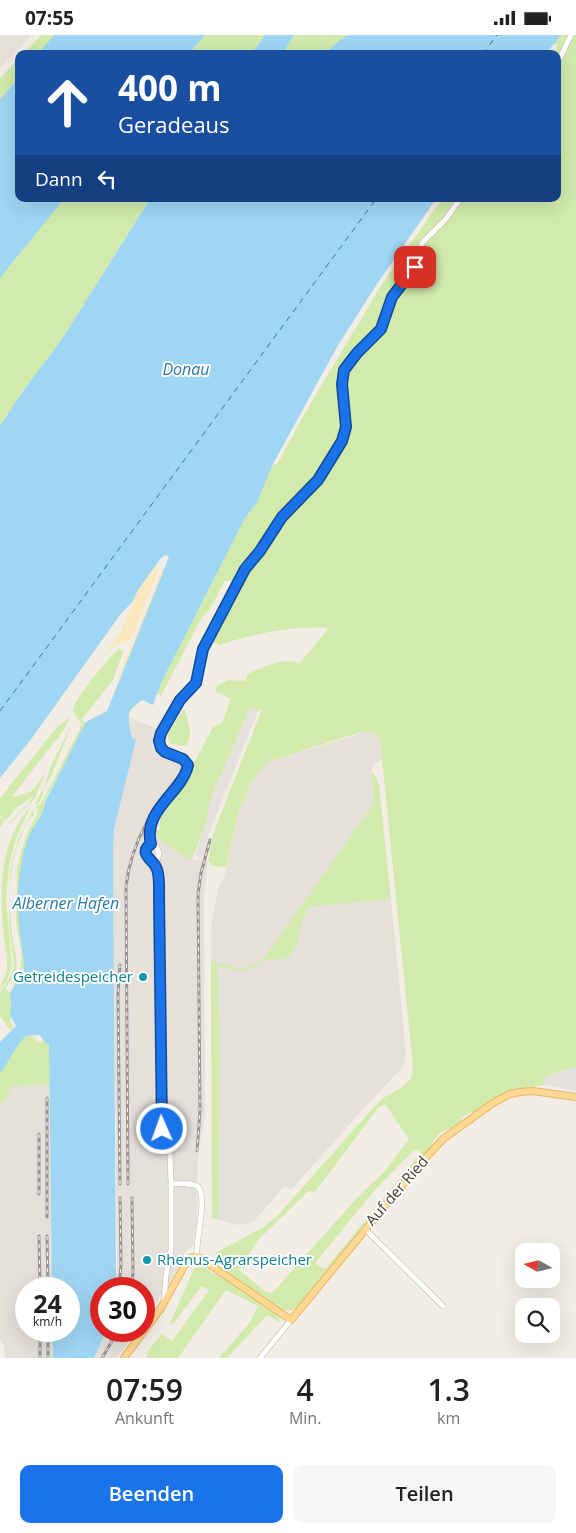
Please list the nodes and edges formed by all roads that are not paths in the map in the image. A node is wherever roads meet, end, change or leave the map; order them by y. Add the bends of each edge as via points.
1 (571, 35) edge
2 (561, 56) edge
3 (458, 202) edge
4 (151, 844) junction
5 (156, 866) junction
6 (576, 1097) edge
7 (171, 1184) junction
8 (365, 1229) junction
9 (197, 1256) junction
10 (164, 1303) junction
11 (443, 1306) dead end
12 (155, 1316) edge
13 (291, 1320) junction
14 (136, 1342) edge
15 (124, 1358) edge
16 (260, 1358) edge

1 - 2 street
3 - 4 street via 422,243 415,267 392,297 381,329 344,370 346,427 342,441 318,480 282,517 245,569 203,649 196,683 180,700 161,733 161,748 188,765 183,778 154,817
4 - 5 street via 158,849
4 - 5 street via 147,847 147,855
5 - 7 street via 161,1123 170,1153
6 - 8 main road, Auf der Ried via 520,1091 493,1103 443,1139
7 - 9 street via 193,1185 200,1190 202,1203
7 - 10 street via 172,1249
8 - 11 street
8 - 13 main road, Auf der Ried
9 - 10 main road via 187,1261
9 - 13 main road
10 - 12 main road
13 - 16 street, Auf der Ried
14 - 15 main road

